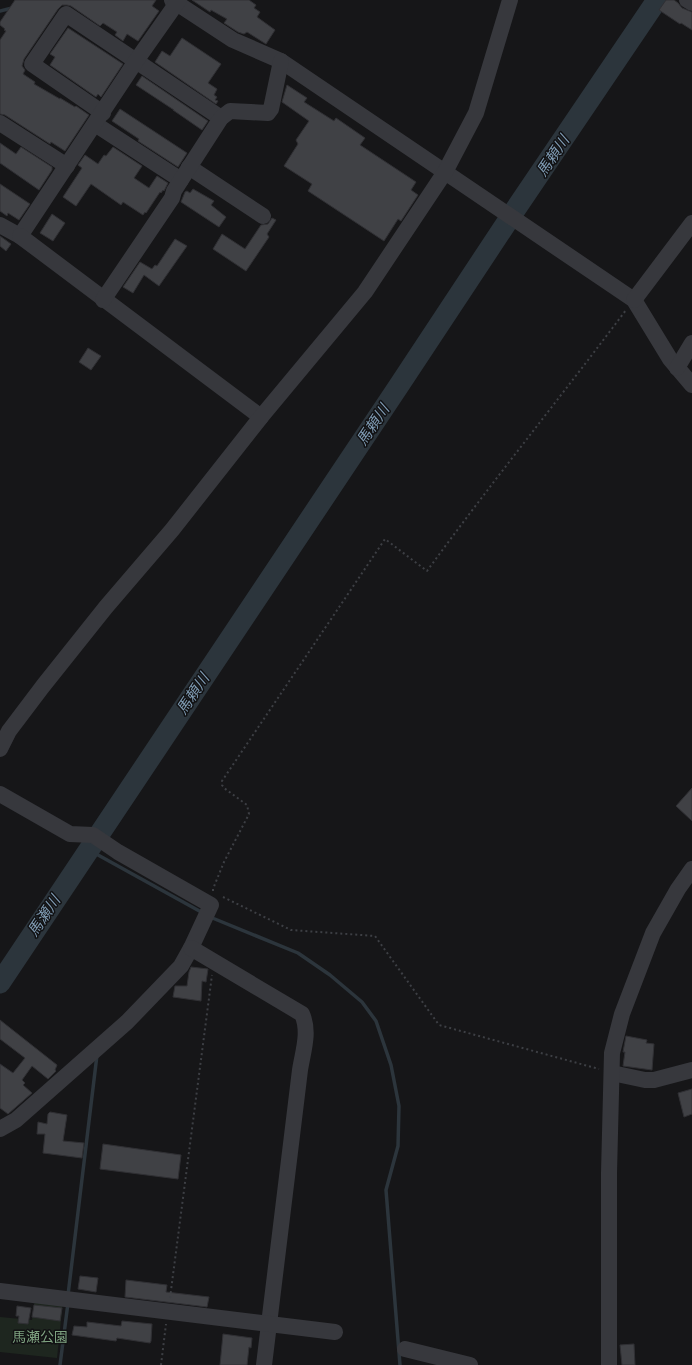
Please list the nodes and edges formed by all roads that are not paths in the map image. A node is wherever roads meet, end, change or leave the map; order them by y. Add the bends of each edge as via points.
1 (510, 0) edge
2 (687, 0) edge
3 (176, 1) edge
4 (692, 4) edge
5 (136, 60) junction
6 (281, 61) junction
7 (99, 118) junction
8 (221, 118) junction
9 (0, 123) edge
10 (67, 166) junction
11 (445, 172) junction
12 (185, 174) junction
13 (263, 216) dead end
14 (692, 223) edge
15 (0, 225) edge
16 (20, 236) junction
17 (103, 300) junction
18 (634, 300) junction
19 (692, 343) edge
20 (677, 368) junction
21 (692, 385) edge
22 (261, 417) junction
23 (0, 749) edge
24 (0, 794) edge
25 (692, 868) edge
26 (191, 948) junction
27 (692, 1070) edge
28 (612, 1073) junction
29 (0, 1129) edge
30 (0, 1291) edge
31 (269, 1325) junction
32 (334, 1332) dead end
33 (405, 1349) dead end
34 (264, 1365) edge
35 (470, 1365) edge
36 (609, 1365) edge

1 - 11 street via 476,113
2 - 4 street
3 - 5 street
3 - 6 street via 233,40
5 - 7 street
5 - 7 street via 66,14 32,64
5 - 8 street
6 - 8 street via 268,113 230,111
6 - 11 street
7 - 10 street
7 - 12 street
8 - 12 street
9 - 10 street
10 - 16 street
11 - 18 street
11 - 22 street via 365,292
12 - 13 street
12 - 17 street via 172,198
14 - 18 street
15 - 16 street
16 - 17 street
17 - 22 street
18 - 20 street
19 - 20 street
20 - 21 street
22 - 23 street via 172,530 43,686 9,731
24 - 26 street via 70,834 93,836 210,905
25 - 28 street via 653,933 638,970 622,1014 612,1053
26 - 29 street via 181,966 127,1022 16,1120
26 - 31 street via 302,1014 305,1022 306,1033
27 - 28 street via 654,1080
28 - 36 street
30 - 31 street
31 - 32 street
31 - 34 street
33 - 35 street

